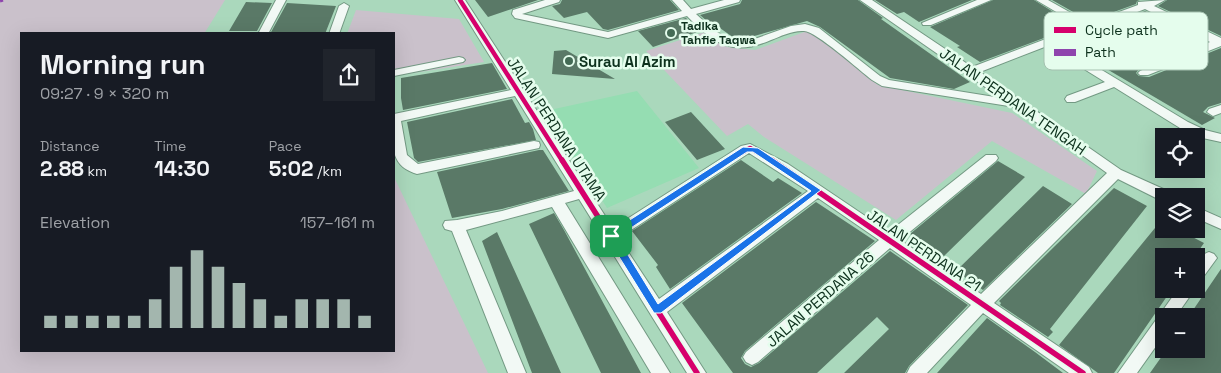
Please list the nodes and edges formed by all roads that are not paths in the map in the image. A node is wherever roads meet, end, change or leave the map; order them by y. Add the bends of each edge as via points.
1 (281, 0) edge
2 (460, 0) edge
3 (555, 0) edge
4 (677, 0) edge
5 (735, 0) edge
6 (865, 0) edge
7 (986, 0) edge
8 (1041, 0) edge
9 (1135, 0) edge
10 (1160, 0) edge
11 (1146, 5) junction
12 (344, 6) dead end
13 (1062, 12) edge
14 (1128, 12) edge
15 (1160, 12) edge
16 (690, 13) junction
17 (927, 23) dead end
18 (265, 32) edge
19 (335, 32) edge
20 (1208, 36) edge
21 (1220, 42) edge
22 (1044, 44) edge
23 (1208, 47) edge
24 (459, 60) dead end
25 (1093, 70) edge
26 (1151, 70) edge
27 (972, 71) junction
28 (395, 73) edge
29 (1144, 73) dead end
30 (1114, 83) junction
31 (518, 92) junction
32 (1071, 99) dead end
33 (1017, 104) junction
34 (395, 118) edge
35 (395, 123) edge
36 (1221, 138) edge
37 (534, 145) dead end
38 (990, 158) dead end
39 (1116, 173) junction
40 (817, 190) junction
41 (1155, 191) edge
42 (583, 193) junction
43 (556, 201) junction
44 (1205, 216) edge
45 (1221, 224) edge
46 (611, 236) junction
47 (888, 241) junction
48 (1209, 258) dead end
49 (1205, 264) edge
50 (982, 304) junction
51 (657, 310) junction
52 (1155, 334) edge
53 (752, 357) dead end
54 (517, 373) edge
55 (661, 373) edge
56 (697, 373) edge
57 (916, 373) edge
58 (1083, 373) edge
59 (1127, 373) edge

1 - 18 street
2 - 31 street, JALAN PERDANA UTAMA
3 - 16 street via 517,14 608,35
4 - 16 street
5 - 16 street
6 - 27 street, JALAN PERDANA TENGAH
7 - 17 street
8 - 13 street
9 - 11 street
10 - 11 street
11 - 14 street
11 - 15 street
12 - 19 street
16 - 33 street via 730,44 748,44 805,27 814,30 886,83
20 - 21 street
21 - 23 street
22 - 27 street
24 - 28 street
25 - 30 street
26 - 29 street
27 - 33 street, JALAN PERDANA TENGAH
30 - 32 street
30 - 36 street via 1184,125 1202,134
31 - 34 street
31 - 42 street, JALAN PERDANA UTAMA
33 - 39 street, JALAN PERDANA TENGAH
35 - 37 street via 402,161 417,169
38 - 47 street, JALAN PERDANA 26
39 - 41 street, JALAN PERDANA TENGAH
39 - 50 street
40 - 46 street, JALAN PERDANA 21 via 750,148
40 - 47 street, JALAN PERDANA 21
40 - 51 street
42 - 43 street
42 - 46 street, JALAN PERDANA UTAMA
43 - 54 street via 453,226
43 - 55 street
44 - 45 street
46 - 51 street, JALAN PERDANA UTAMA
47 - 50 street, JALAN PERDANA 21
47 - 53 street, JALAN PERDANA 26
48 - 49 street
50 - 57 street
50 - 58 street, JALAN PERDANA 21
51 - 56 street, JALAN PERDANA UTAMA
52 - 59 street

